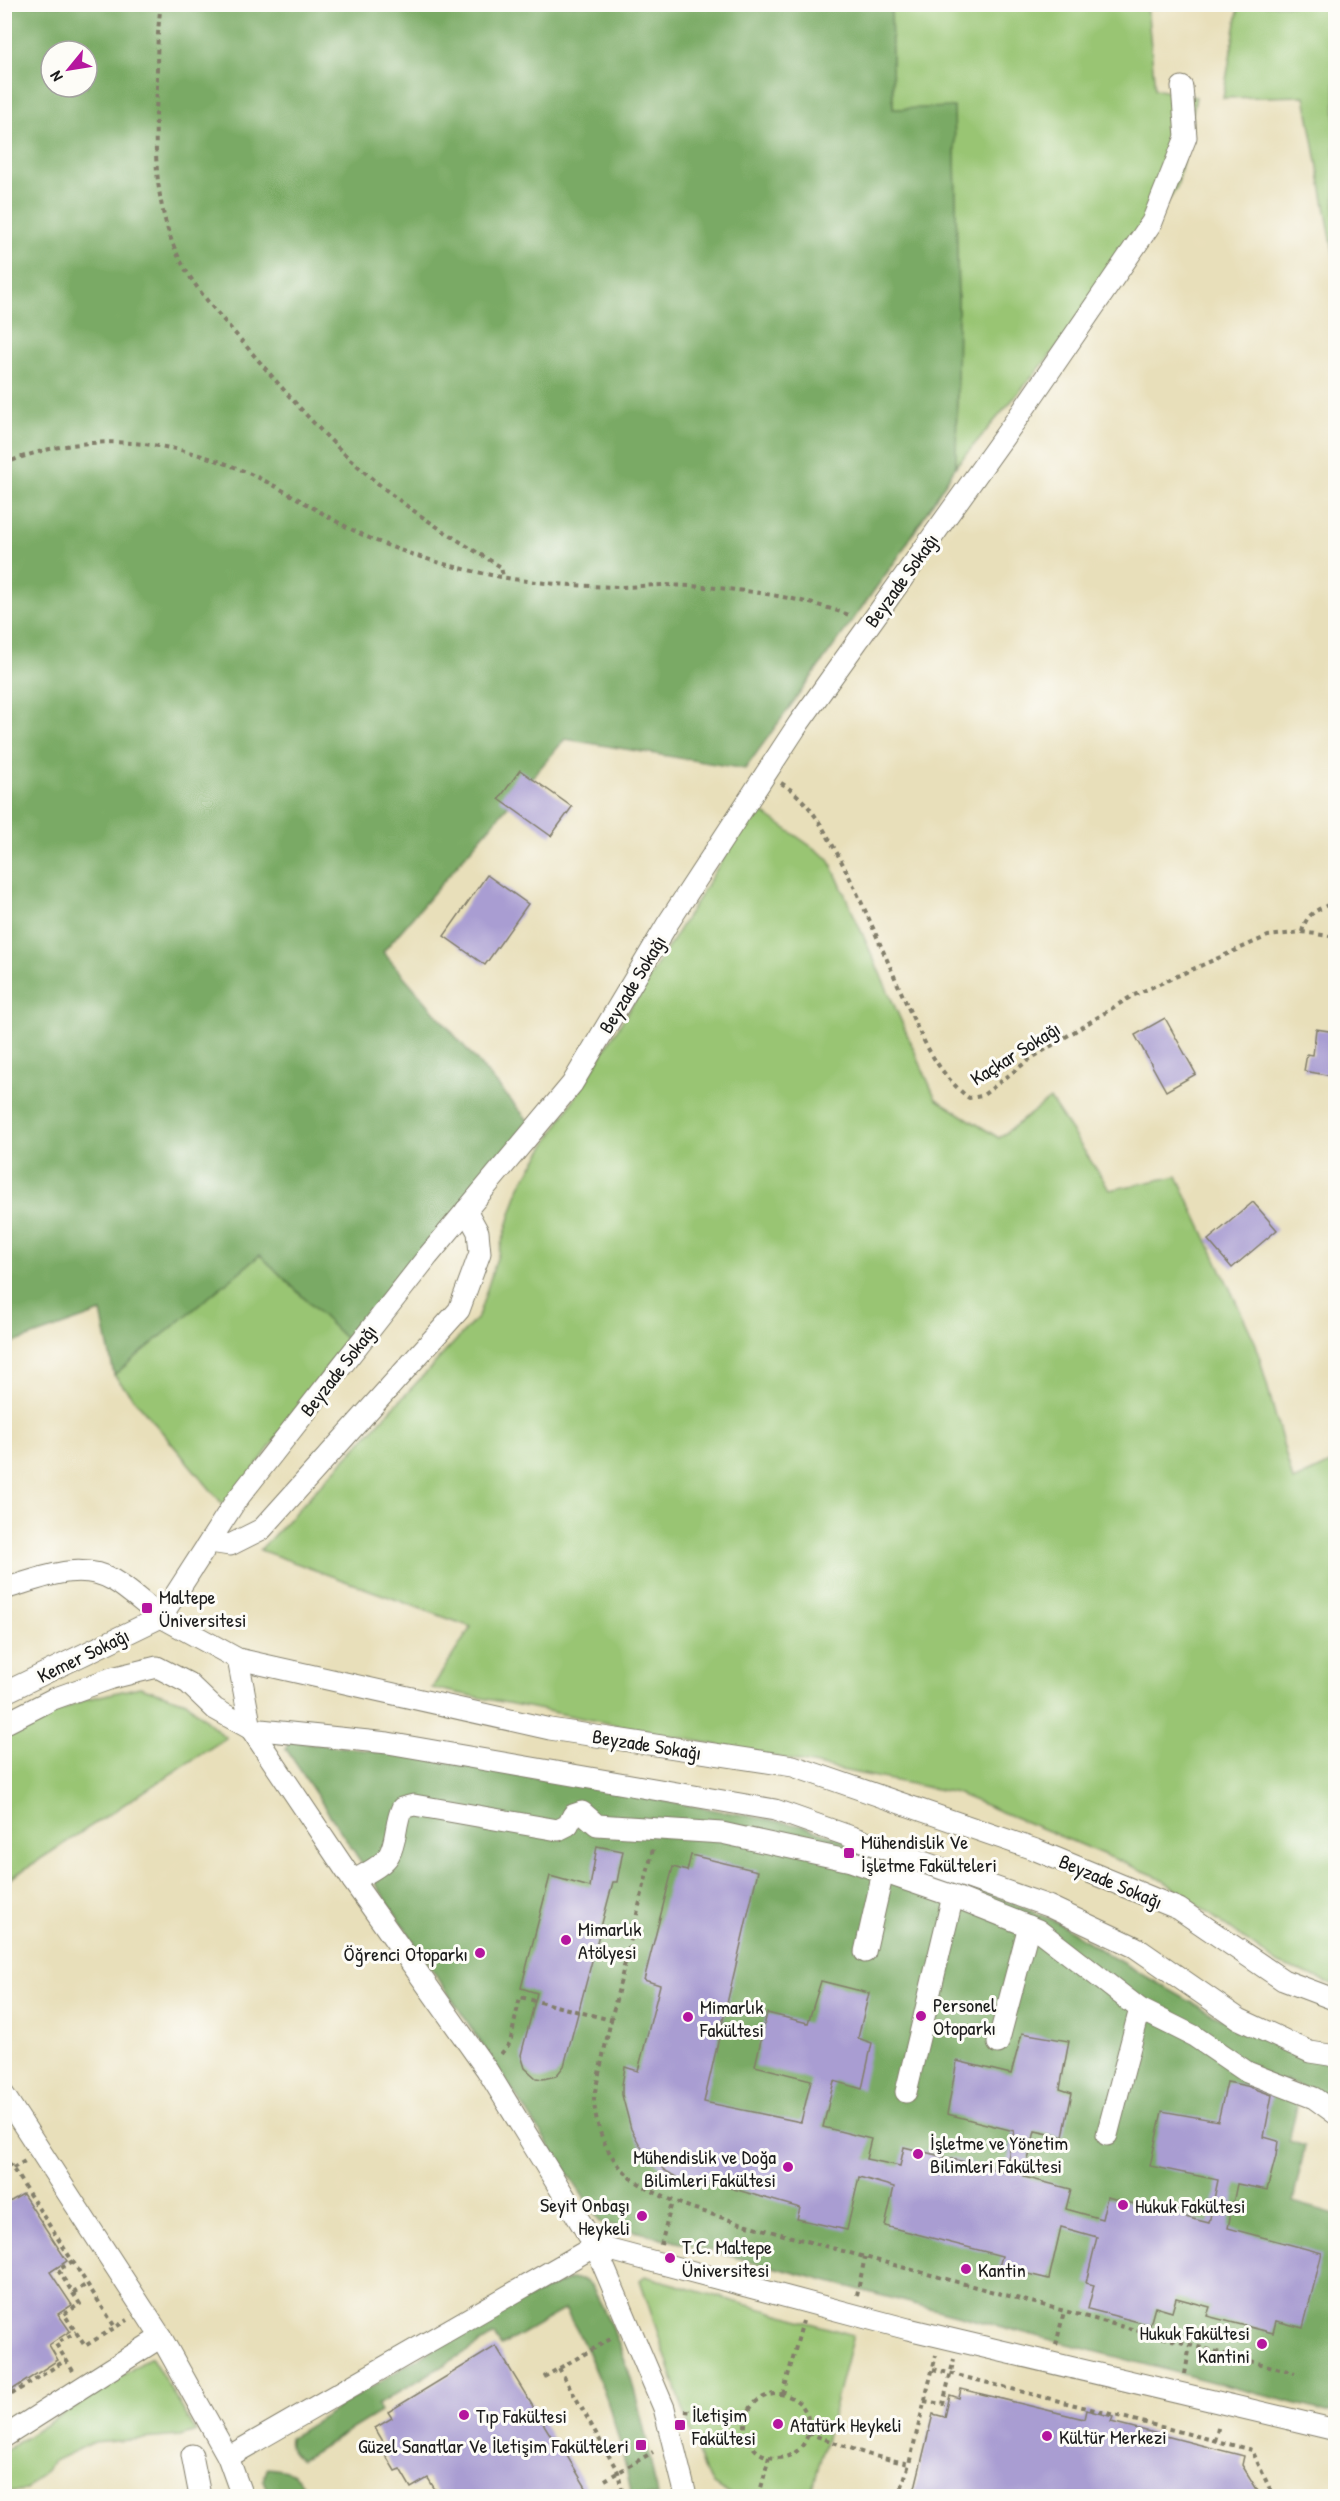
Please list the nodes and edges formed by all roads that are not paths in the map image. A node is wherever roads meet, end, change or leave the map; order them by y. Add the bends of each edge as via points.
1 (1182, 87) dead end
2 (466, 1210) junction
3 (210, 1542) junction
4 (4, 1589) edge
5 (161, 1617) junction
6 (238, 1659) junction
7 (4, 1693) edge
8 (4, 1724) edge
9 (251, 1729) junction
10 (883, 1872) junction
11 (353, 1881) junction
12 (953, 1896) junction
13 (1029, 1926) junction
14 (865, 1952) dead end
15 (1335, 2000) edge
16 (1140, 2009) junction
17 (998, 2043) dead end
18 (1335, 2056) edge
19 (906, 2092) dead end
20 (4, 2095) edge
21 (1335, 2114) edge
22 (1107, 2135) dead end
23 (595, 2246) junction
24 (153, 2342) junction
25 (1335, 2430) edge
26 (4, 2437) edge
27 (192, 2455) dead end
28 (228, 2457) junction
29 (200, 2496) edge
30 (242, 2496) edge
31 (686, 2496) edge

1 - 2 street, Beyzade Sokağı via 1186,137 1152,222 1022,413 766,773 668,923 573,1084
2 - 3 street, Beyzade Sokağı via 242,1493
2 - 3 street via 477,1232 480,1253 459,1310 262,1529 230,1545
3 - 5 street, Beyzade Sokağı
4 - 5 street via 67,1571 96,1573 115,1581
5 - 6 street, Beyzade Sokağı
5 - 7 street, Kemer Sokağı
6 - 9 street
6 - 15 street, Beyzade Sokağı via 550,1729 793,1766 1036,1850 1179,1909 1283,1980
8 - 9 street via 53,1699 157,1667 189,1683 215,1709
9 - 11 street
9 - 18 street via 388,1743 775,1810 1048,1906 1135,1947 1239,2019 1310,2052
10 - 11 street via 851,1861 722,1833 597,1825 582,1812 558,1830 414,1805 402,1808 388,1858
10 - 12 street
10 - 14 street
11 - 23 street via 487,2070
12 - 13 street
12 - 19 street
13 - 16 street
13 - 17 street
16 - 21 street via 1194,2036 1247,2072 1314,2098
16 - 22 street
20 - 24 street
23 - 25 street via 950,2339
23 - 28 street
23 - 31 street via 664,2408
24 - 26 street
24 - 28 street
27 - 29 street
28 - 30 street

